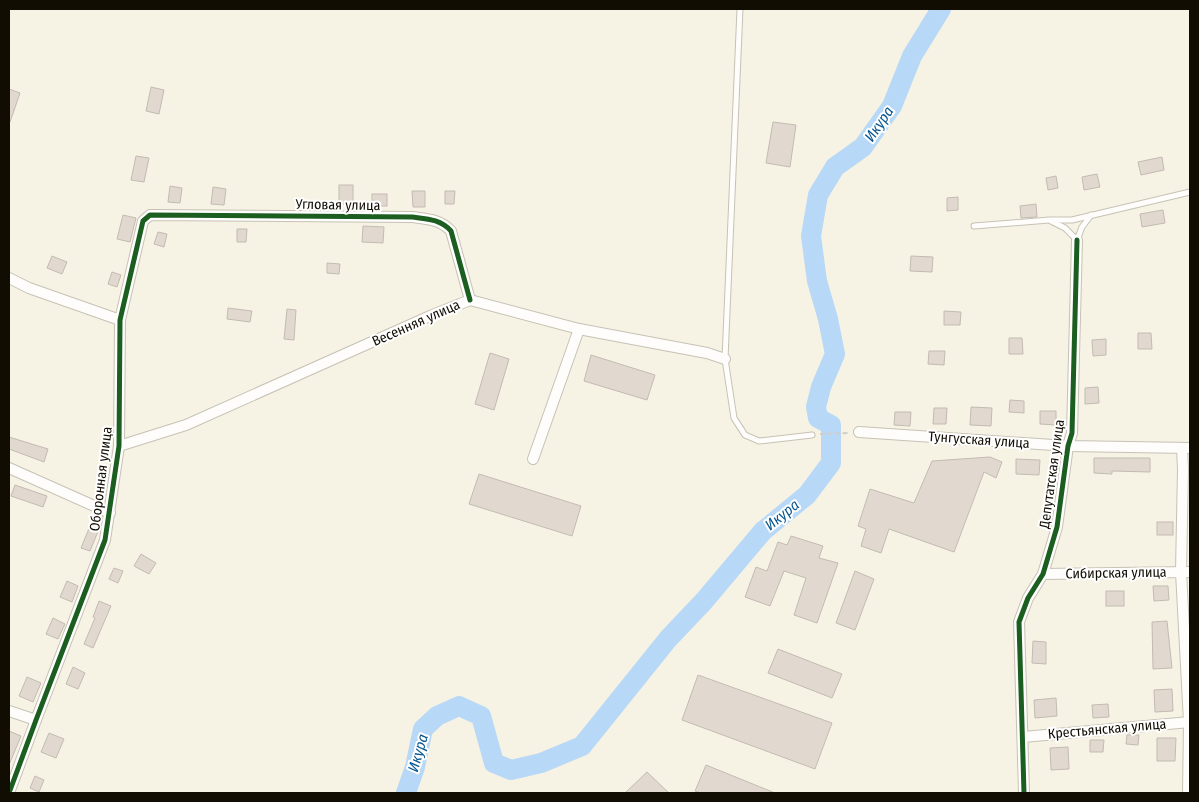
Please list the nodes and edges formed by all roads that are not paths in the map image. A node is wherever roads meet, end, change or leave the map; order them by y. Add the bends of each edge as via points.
1 (740, 9) edge
2 (1190, 192) edge
3 (150, 215) joint
4 (1091, 215) junction
5 (1049, 220) junction
6 (974, 226) dead end
7 (1077, 240) junction
8 (9, 278) edge
9 (470, 300) junction
10 (120, 320) junction
11 (579, 329) junction
12 (725, 359) junction
13 (859, 432) road end
14 (812, 435) road end
15 (119, 446) junction
16 (1068, 446) junction
17 (1164, 447) junction
18 (1186, 448) edge
19 (533, 459) dead end
20 (9, 468) edge
21 (1183, 469) junction
22 (110, 513) junction
23 (1186, 572) edge
24 (1042, 574) junction
25 (9, 710) edge
26 (36, 720) junction
27 (1190, 722) edge
28 (1023, 736) junction
29 (9, 793) edge
30 (1024, 793) edge
31 (1188, 793) edge

1 - 12 lane
2 - 4 lane
3 - 9 street, Угловая улица via 412,217 434,220 452,231
3 - 10 street, Оборонная улица via 143,222
4 - 5 lane via 1072,220
4 - 7 lane
5 - 6 lane
5 - 7 lane via 1066,228
7 - 16 street, Депутатская улица via 1072,434
8 - 10 street
9 - 11 street, Весенняя улица
9 - 15 street, Весенняя улица via 186,425
10 - 15 street, Оборонная улица
11 - 12 street, Весенняя улица
11 - 19 street
12 - 14 lane via 734,418 744,435 759,441
13 - 16 street, Тунгусская улица
15 - 22 street, Оборонная улица
16 - 17 street, Тунгусская улица
16 - 24 street, Депутатская улица via 1057,527
17 - 18 street, Тунгусская улица
17 - 21 street
18 - 21 street
20 - 22 street
21 - 23 street
22 - 26 street, Оборонная улица via 105,540
23 - 24 street, Сибирская улица
23 - 27 street
24 - 28 street, Депутатская улица via 1019,622
25 - 26 street
26 - 29 street, Оборонная улица
27 - 28 street, Крестьянская улица
27 - 31 street
28 - 30 street, Депутатская улица

